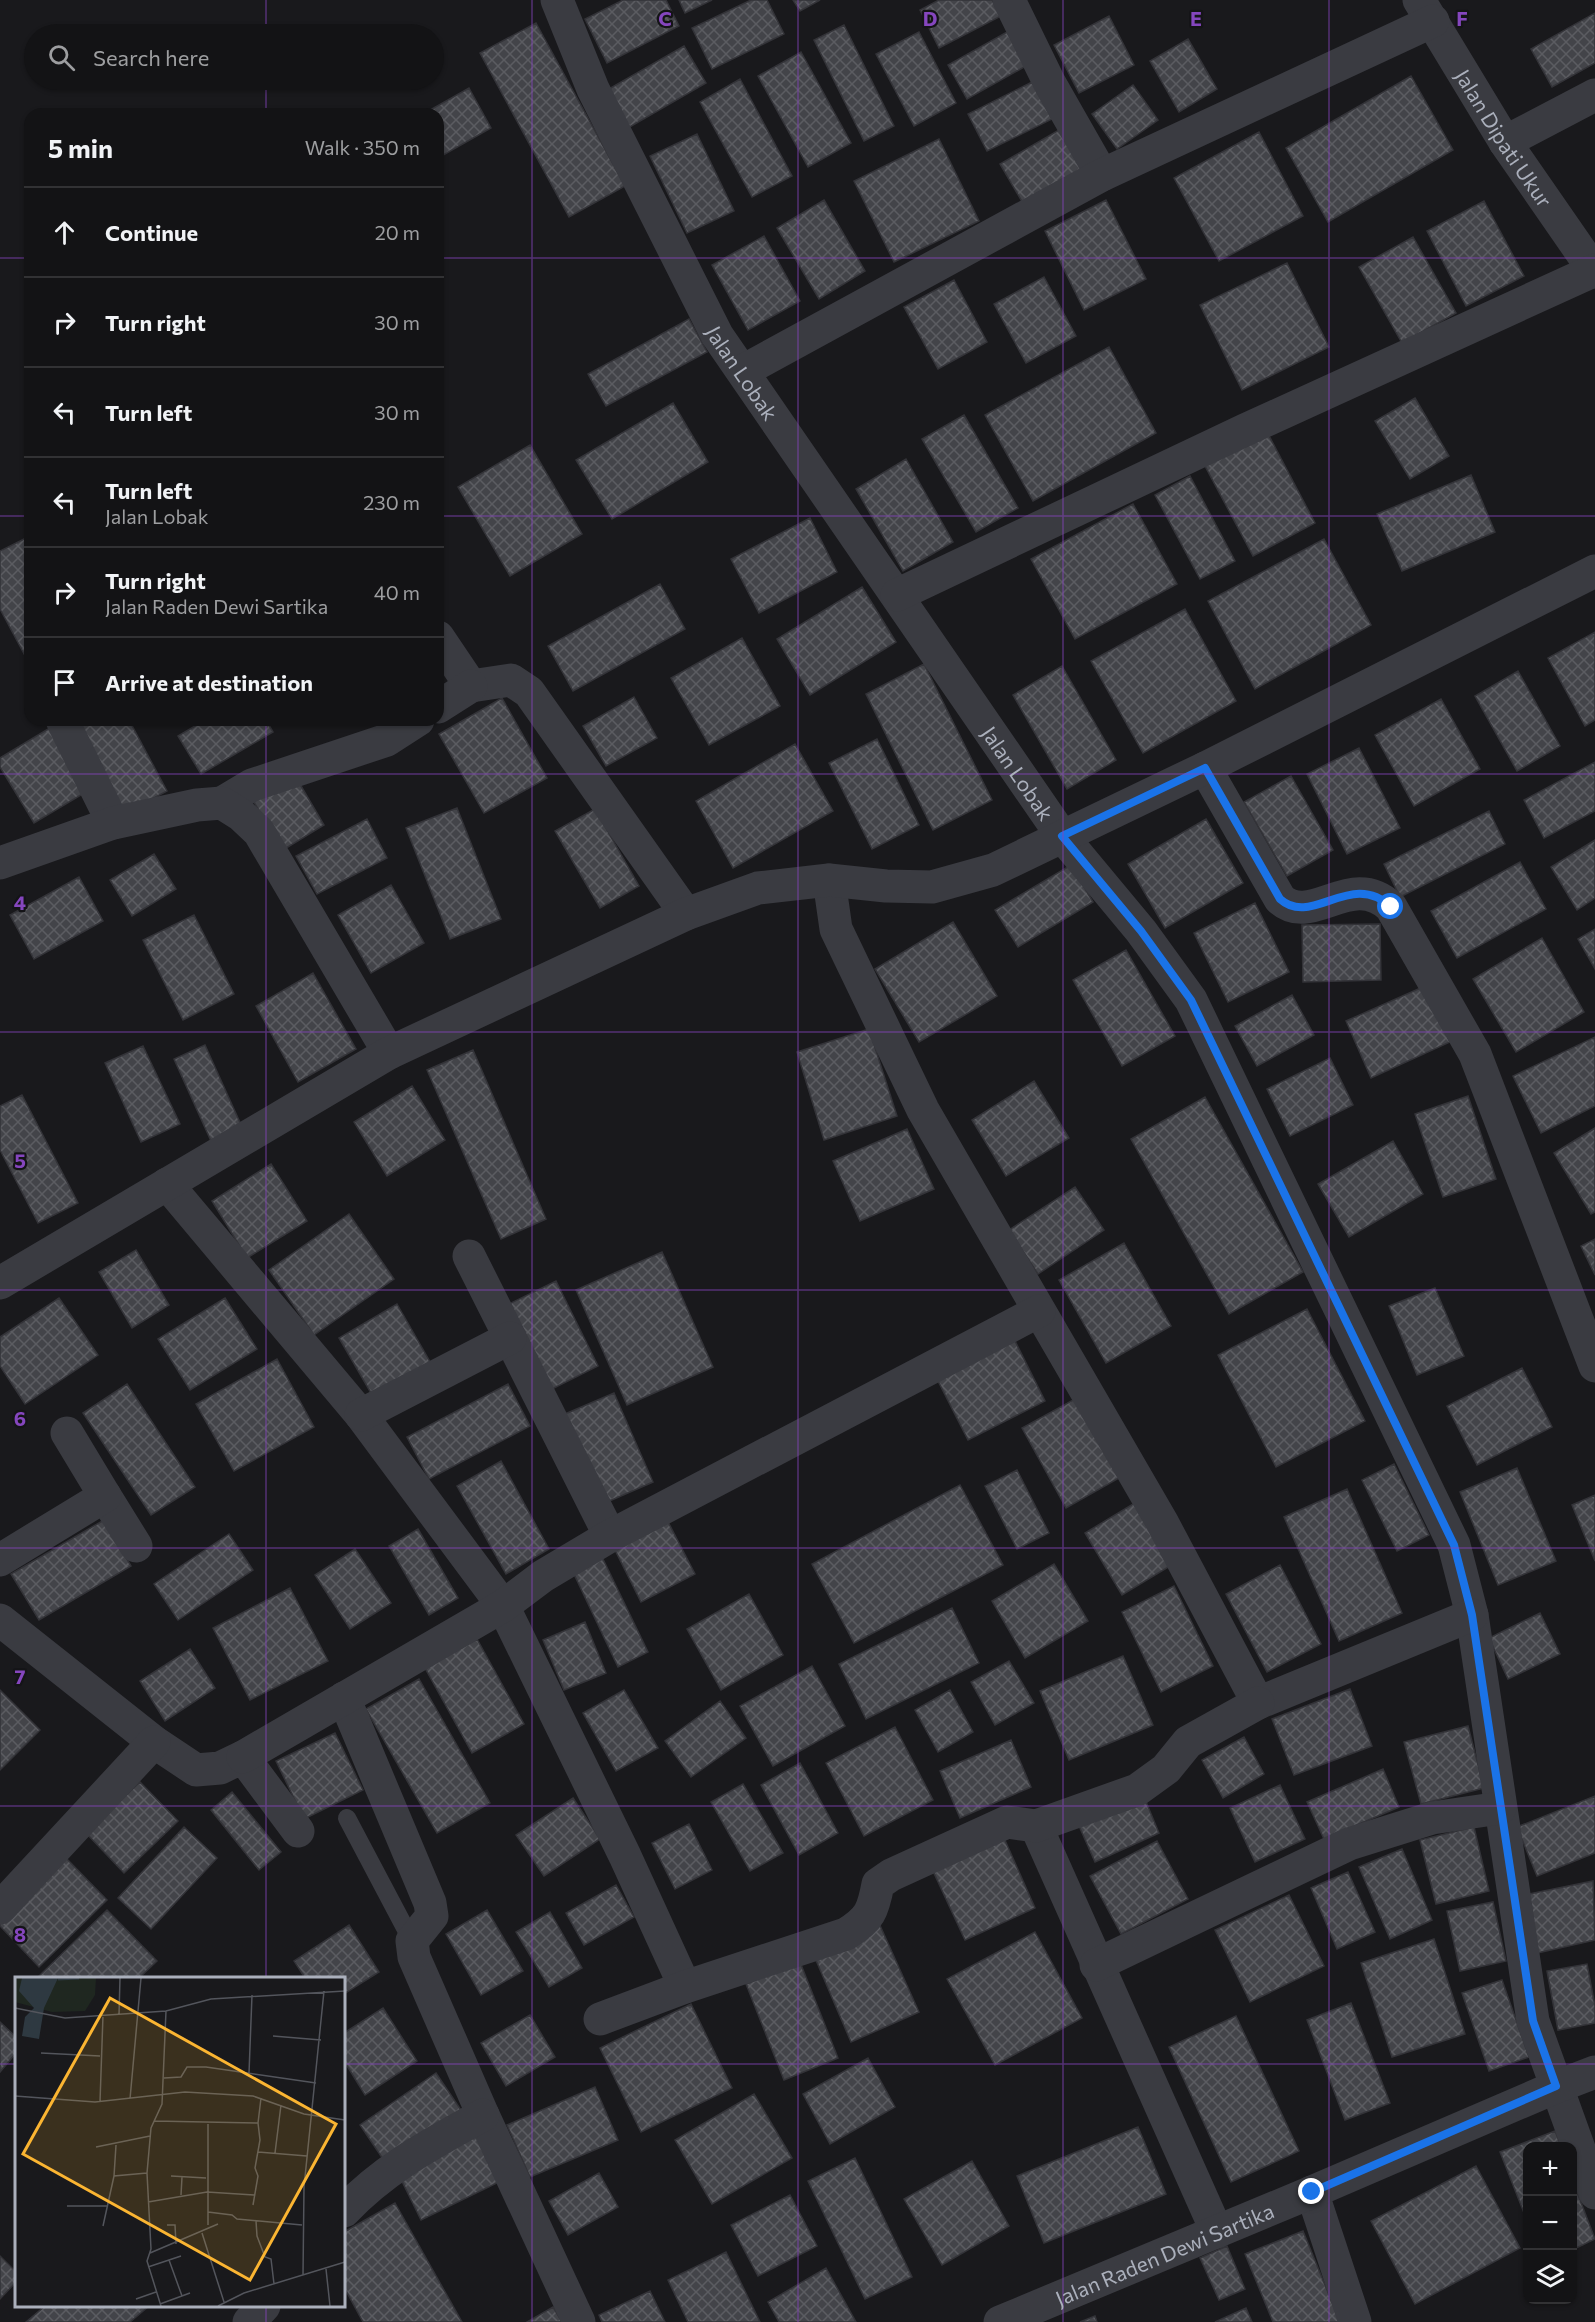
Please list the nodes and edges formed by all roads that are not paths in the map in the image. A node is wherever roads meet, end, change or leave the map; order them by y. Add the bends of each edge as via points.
1 (557, 0) edge
2 (1009, 0) edge
3 (1426, 11) edge
4 (1595, 96) edge
5 (1505, 142) junction
6 (1102, 175) junction
7 (1595, 271) edge
8 (742, 371) junction
9 (1595, 571) edge
10 (897, 595) junction
11 (444, 646) edge
12 (471, 686) junction
13 (444, 703) edge
14 (65, 726) edge
15 (409, 726) edge
16 (1205, 768) junction
17 (222, 803) junction
18 (113, 823) junction
19 (1062, 836) junction
20 (0, 863) edge
21 (829, 880) junction
22 (686, 914) junction
23 (389, 1053) junction
24 (167, 1184) junction
25 (469, 1256) dead end
26 (0, 1283) edge
27 (1039, 1311) junction
28 (510, 1338) junction
29 (1595, 1366) edge
30 (362, 1415) junction
31 (67, 1433) dead end
32 (105, 1496) junction
33 (610, 1536) junction
34 (136, 1546) dead end
35 (0, 1560) edge
36 (503, 1606) junction
37 (1472, 1615) junction
38 (0, 1620) edge
39 (344, 1698) junction
40 (1258, 1702) junction
41 (154, 1742) junction
42 (243, 1757) junction
43 (1500, 1808) junction
44 (347, 1818) dead end
45 (1036, 1826) junction
46 (298, 1831) dead end
47 (0, 1908) edge
48 (412, 1941) junction
49 (1096, 1965) junction
50 (685, 1987) junction
51 (600, 2019) dead end
52 (1595, 2072) edge
53 (1556, 2086) junction
54 (483, 2115) junction
55 (1312, 2192) junction
56 (1595, 2193) edge
57 (345, 2210) edge
58 (1217, 2232) junction
59 (263, 2307) edge
60 (249, 2322) edge
61 (579, 2322) edge
62 (1000, 2322) edge
63 (1354, 2322) edge

1 - 8 street, Jalan Lobak via 593,89 717,335
2 - 6 street via 1049,82
3 - 5 street, Jalan Dipati Ukur
3 - 6 street
4 - 5 street
5 - 7 street, Jalan Dipati Ukur
6 - 8 street
7 - 10 street via 1245,430
8 - 10 street, Jalan Lobak
9 - 16 street
10 - 19 street, Jalan Lobak
11 - 12 street
12 - 13 street
12 - 22 street via 511,680 529,692
14 - 18 street
15 - 17 street via 387,740 262,782
16 - 19 street
16 - 29 street via 1287,905 1303,908 1361,892 1378,897 1391,907 1475,1054
17 - 18 street
17 - 23 street via 259,832
18 - 20 street
19 - 21 street via 993,870 932,887
19 - 37 street, Jalan Lobak via 1141,931 1191,1000 1454,1545
21 - 22 street via 758,888
21 - 27 street via 836,929 922,1110
22 - 23 street
23 - 24 street
24 - 26 street
24 - 30 street
25 - 28 street
27 - 33 street
27 - 40 street via 1162,1522
28 - 30 street
28 - 33 street
30 - 36 street
31 - 32 street
32 - 34 street
32 - 35 street
33 - 36 street via 543,1576
36 - 39 street
36 - 50 street
37 - 40 street
37 - 43 street, Jalan Lobak
38 - 41 street
39 - 42 street
39 - 48 street via 430,1903 432,1916
40 - 45 street via 1188,1742 1166,1769 1137,1790
41 - 42 street via 196,1770 220,1768
41 - 47 street
42 - 46 street
43 - 49 street via 1432,1818 1349,1844
43 - 53 street, Jalan Lobak via 1533,2021
44 - 48 lane
45 - 49 street
45 - 50 street via 1007,1822 891,1875 878,1884 874,1907 866,1922 846,1934
48 - 54 street via 414,1957
49 - 58 street
50 - 51 street
52 - 53 street, Jalan Raden Dewi Sartika
53 - 55 street, Jalan Raden Dewi Sartika
53 - 56 street, Jalan Lobak
54 - 57 street via 370,2183
54 - 61 street
55 - 58 street, Jalan Raden Dewi Sartika
55 - 63 street
58 - 62 street, Jalan Raden Dewi Sartika
59 - 60 street

